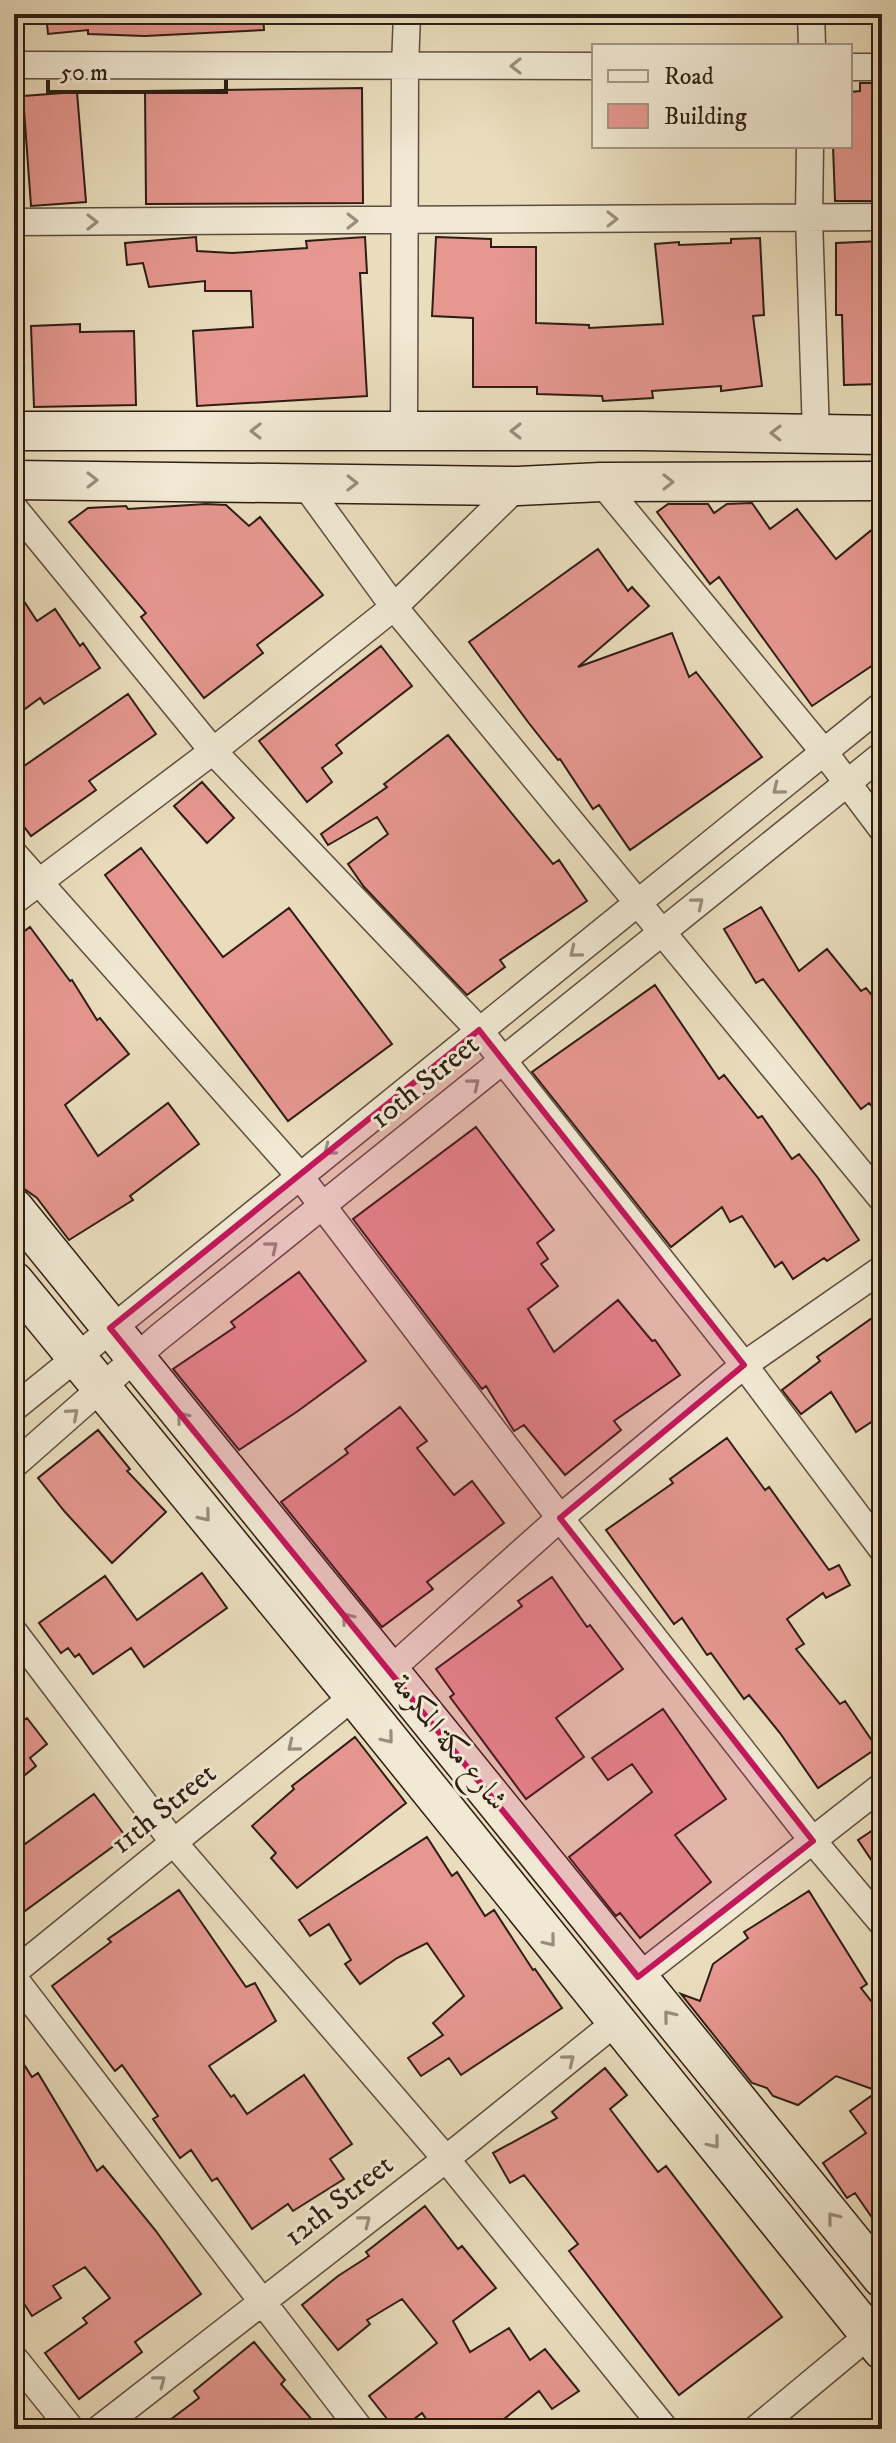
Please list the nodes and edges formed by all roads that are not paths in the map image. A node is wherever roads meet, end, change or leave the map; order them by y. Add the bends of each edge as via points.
1 (407, 14) edge
2 (811, 14) edge
3 (812, 44) edge
4 (14, 65) edge
5 (592, 66) edge
6 (405, 67) junction
7 (852, 67) edge
8 (882, 67) edge
9 (810, 148) edge
10 (882, 217) edge
11 (809, 218) junction
12 (406, 221) junction
13 (14, 222) edge
14 (14, 431) edge
15 (404, 431) junction
16 (816, 434) junction
17 (882, 435) edge
18 (14, 480) edge
19 (303, 482) junction
20 (601, 482) junction
21 (518, 486) junction
22 (878, 486) edge
23 (14, 508) edge
24 (394, 607) junction
25 (882, 705) edge
26 (213, 751) junction
27 (824, 752) junction
28 (882, 755) edge
29 (847, 782) junction
30 (882, 829) edge
31 (14, 854) edge
32 (37, 882) junction
33 (14, 901) edge
34 (637, 902) junction
35 (662, 932) junction
36 (479, 1030) junction
37 (503, 1060) junction
38 (299, 1175) junction
39 (882, 1199) edge
40 (322, 1206) junction
41 (14, 1208) edge
42 (882, 1269) edge
43 (14, 1281) edge
44 (110, 1328) junction
45 (75, 1358) junction
46 (135, 1359) junction
47 (744, 1365) junction
48 (100, 1389) junction
49 (14, 1408) edge
50 (14, 1465) edge
51 (560, 1518) junction
52 (882, 1549) edge
53 (14, 1632) edge
54 (390, 1670) junction
55 (354, 1696) junction
56 (882, 1786) edge
57 (813, 1841) junction
58 (174, 1843) junction
59 (882, 1923) edge
60 (14, 1972) edge
61 (638, 1977) junction
62 (14, 1978) edge
63 (616, 2022) junction
64 (446, 2159) junction
65 (882, 2278) edge
66 (260, 2302) junction
67 (876, 2342) edge
68 (14, 2358) edge
69 (71, 2429) edge
70 (99, 2429) edge
71 (360, 2429) edge
72 (665, 2429) edge
73 (756, 2429) edge

1 - 6 street
2 - 3 street
4 - 6 street
5 -> 6 street
6 - 12 street
7 - 8 street
9 - 11 street
10 - 11 street
12 -> 11 street
11 - 16 street
13 -> 12 street
12 - 15 street
15 -> 14 main road
16 -> 15 main road
16 - 17 main road
18 -> 19 main road
19 -> 21 main road
19 - 24 street
20 - 21 main road
20 -> 22 main road
20 - 27 street
21 - 24 street
23 - 26 street
24 - 26 street
24 - 34 street
25 - 27 street, 10th Street
26 - 32 street
26 - 36 street
27 - 29 street
27 -> 34 street, 10th Street
28 - 29 street, 10th Street
29 - 30 street
35 -> 29 street, 10th Street
31 - 32 street
32 - 33 street
32 - 38 street
34 - 35 street
34 -> 36 street, 10th Street
35 - 37 street, 10th Street
35 - 39 street
36 - 37 street
36 -> 38 street, 10th Street
40 -> 37 street, 10th Street
37 - 47 street
38 - 40 street
38 - 44 street, 10th Street
46 -> 40 street, 10th Street
40 - 51 street
41 - 44 main road, شارع مكة المكرمة
42 - 47 street
43 - 45 main road, شارع مكة المكرمة
44 - 45 street, 10th Street
44 - 46 main road, شارع مكة المكرمة
45 - 48 main road, شارع مكة المكرمة
45 - 49 street, 10th Street
46 - 48 street, 10th Street
54 -> 46 main road, شارع مكة المكرمة
47 - 51 street
47 - 52 street
50 -> 48 street, 10th Street
48 -> 55 main road, شارع مكة المكرمة
51 - 54 street
51 - 57 street
53 - 58 street
54 - 61 main road, شارع مكة المكرمة
55 -> 58 street, 11th Street
55 -> 63 main road, شارع مكة المكرمة
56 - 57 street
57 - 59 street
57 - 61 street
58 - 60 street, 11th Street
58 - 64 street
65 -> 61 main road, شارع مكة المكرمة
62 - 66 street
64 -> 63 street, 12th Street
63 -> 67 main road, شارع مكة المكرمة
66 -> 64 street, 12th Street
64 - 72 street
70 -> 66 street, 12th Street
66 - 71 street
67 - 73 street
68 - 69 street

